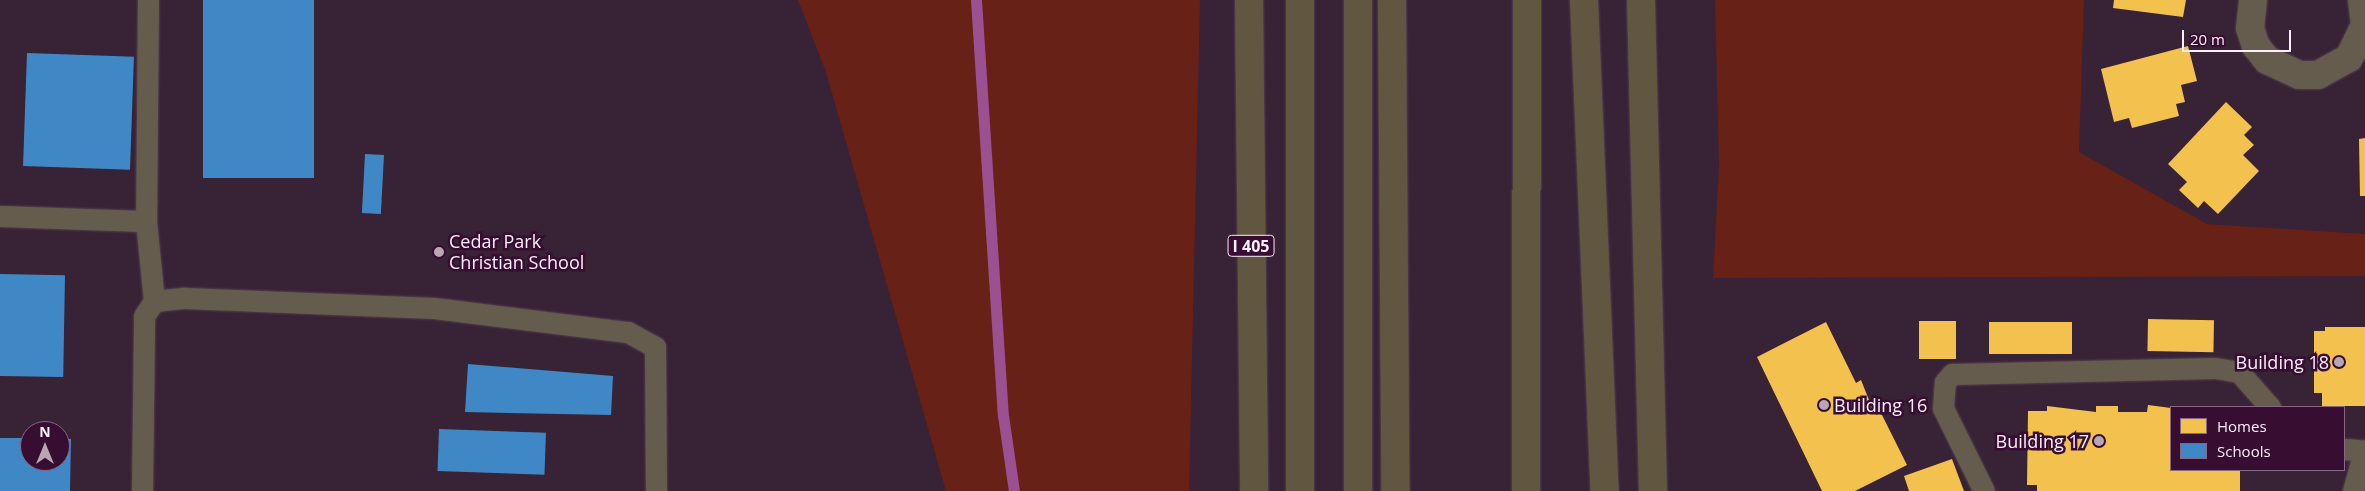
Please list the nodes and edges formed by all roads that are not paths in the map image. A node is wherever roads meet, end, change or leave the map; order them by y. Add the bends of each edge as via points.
1 (148, 0) edge
2 (1249, 0) edge
3 (1300, 0) edge
4 (1358, 0) edge
5 (1392, 0) edge
6 (1527, 0) edge
7 (1584, 0) edge
8 (1641, 0) edge
9 (2252, 0) edge
10 (2362, 0) edge
11 (2365, 25) edge
12 (0, 216) edge
13 (146, 220) junction
14 (154, 301) junction
15 (2269, 406) edge
16 (2357, 450) edge
17 (142, 491) edge
18 (656, 491) edge
19 (1254, 491) edge
20 (1300, 491) edge
21 (1358, 491) edge
22 (1396, 491) edge
23 (1526, 491) edge
24 (1605, 491) edge
25 (1653, 491) edge
26 (1984, 491) edge
27 (2353, 491) edge

1 - 13 lane
2 - 19 highway, I 405
3 - 20 highway, I 405
4 - 21 highway
5 - 22 highway
6 - 23 highway
7 - 24 highway
8 - 25 highway
9 - 11 street via 2250,28 2256,46 2267,60 2299,75 2318,75 2349,58
10 - 11 street
12 - 13 lane
13 - 14 lane
14 - 17 lane via 144,316
14 - 18 lane via 185,298 434,308 628,332 655,347
15 - 26 lane via 2239,372 2215,368 1952,374 1946,382 1943,408
16 - 27 lane

